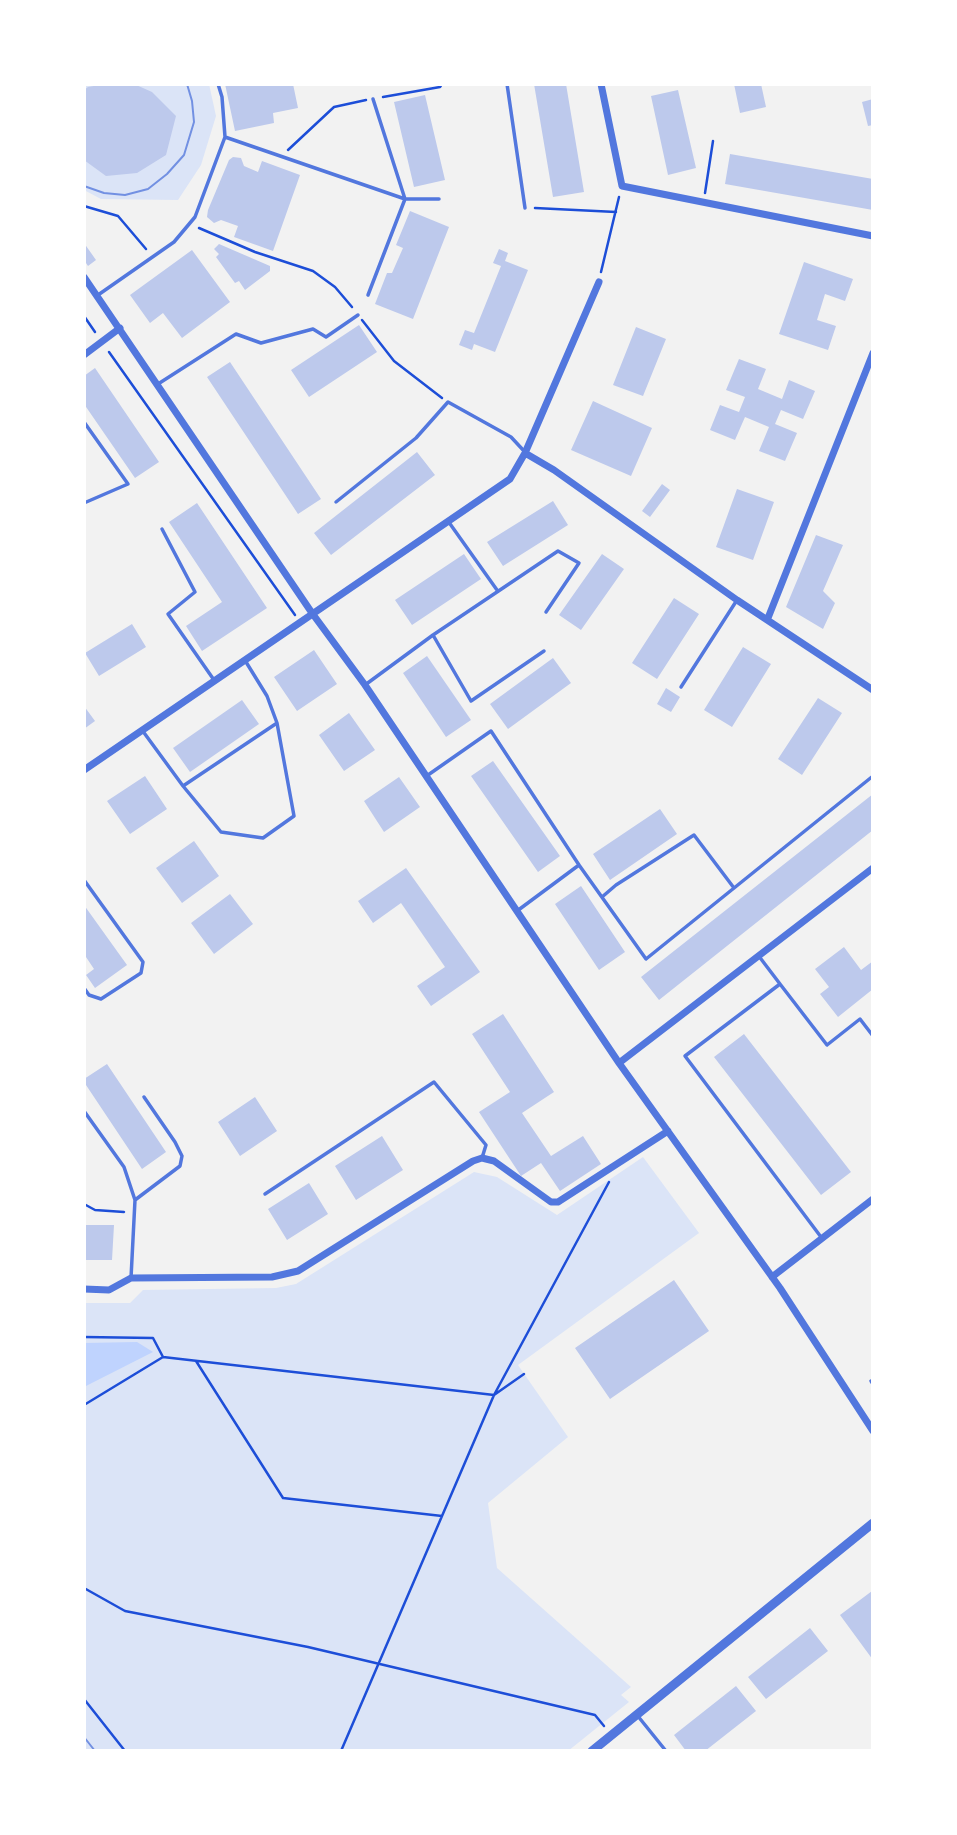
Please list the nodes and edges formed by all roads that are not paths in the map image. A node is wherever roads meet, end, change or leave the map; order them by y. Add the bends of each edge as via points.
1 (218, 84) edge
2 (507, 84) edge
3 (601, 84) edge
4 (373, 99) road end
5 (225, 137) junction
6 (405, 199) junction
7 (439, 199) dead end
8 (525, 208) road end
9 (873, 236) edge
10 (84, 277) edge
11 (599, 282) road end
12 (368, 295) dead end
13 (97, 296) junction
14 (358, 315) road end
15 (120, 328) junction
16 (873, 353) edge
17 (84, 355) edge
18 (158, 384) junction
19 (84, 422) edge
20 (525, 453) junction
21 (336, 502) dead end
22 (84, 503) edge
23 (448, 521) junction
24 (162, 529) dead end
25 (497, 590) junction
26 (737, 600) junction
27 (546, 612) dead end
28 (312, 613) junction
29 (768, 618) junction
30 (433, 635) junction
31 (544, 651) dead end
32 (245, 660) junction
33 (214, 680) junction
34 (365, 685) junction
35 (681, 687) dead end
36 (873, 690) edge
37 (277, 723) junction
38 (142, 730) junction
39 (84, 770) edge
40 (426, 776) junction
41 (873, 776) edge
42 (183, 786) junction
43 (579, 865) junction
44 (873, 868) edge
45 (84, 880) edge
46 (734, 888) junction
47 (602, 897) junction
48 (517, 911) junction
49 (758, 955) junction
50 (780, 984) junction
51 (84, 988) edge
52 (873, 1036) edge
53 (619, 1063) junction
54 (145, 1097) dead end
55 (84, 1111) edge
56 (668, 1131) junction
57 (482, 1158) junction
58 (265, 1194) dead end
59 (873, 1199) edge
60 (135, 1200) junction
61 (822, 1239) junction
62 (772, 1277) junction
63 (131, 1278) junction
64 (84, 1290) edge
65 (873, 1431) edge
66 (873, 1523) edge
67 (637, 1715) junction
68 (592, 1751) edge
69 (666, 1751) edge

1 - 5 lane
2 - 8 lane
3 - 9 street via 622,186
4 - 6 lane
5 - 6 lane
5 - 13 lane via 195,217 174,242
6 - 7 lane
6 - 12 lane
10 - 13 street
11 - 20 street
13 - 15 street
14 - 18 lane via 326,337 313,329 261,343 236,334
15 - 17 street
15 - 18 street
16 - 29 street
18 - 28 street
19 - 22 lane via 128,484
20 - 21 lane via 511,437 448,402 416,439
20 - 23 street via 510,479
20 - 26 street
23 - 25 lane
23 - 28 street
24 - 33 lane via 195,592 168,614
25 - 27 lane via 558,551 579,563
25 - 30 lane
26 - 29 street
26 - 35 lane
28 - 32 street
28 - 34 street
29 - 36 street
30 - 31 lane via 471,701
30 - 34 lane
32 - 33 street
32 - 37 lane
33 - 38 street
34 - 40 street
37 - 42 lane
37 - 42 lane via 294,816 263,838 221,832
38 - 39 street
38 - 42 lane
40 - 43 lane via 491,731
40 - 48 street
41 - 46 lane
43 - 47 lane
43 - 48 lane
44 - 49 street
45 - 51 lane via 143,962 141,973 101,999
46 - 47 lane via 694,835
46 - 47 lane via 646,959
48 - 53 street
49 - 50 lane
49 - 53 street
50 - 52 lane via 827,1045 860,1019
50 - 61 lane via 685,1056
53 - 56 street
54 - 60 lane via 182,1156 180,1166
55 - 60 lane via 124,1167
56 - 57 street via 558,1202 551,1202 494,1161
56 - 62 street
57 - 58 lane via 486,1145 434,1082
57 - 63 street via 298,1271 272,1277
59 - 61 street
60 - 63 lane
61 - 62 street
62 - 65 street
63 - 64 street via 109,1290
66 - 67 street
67 - 68 street
67 - 69 lane

